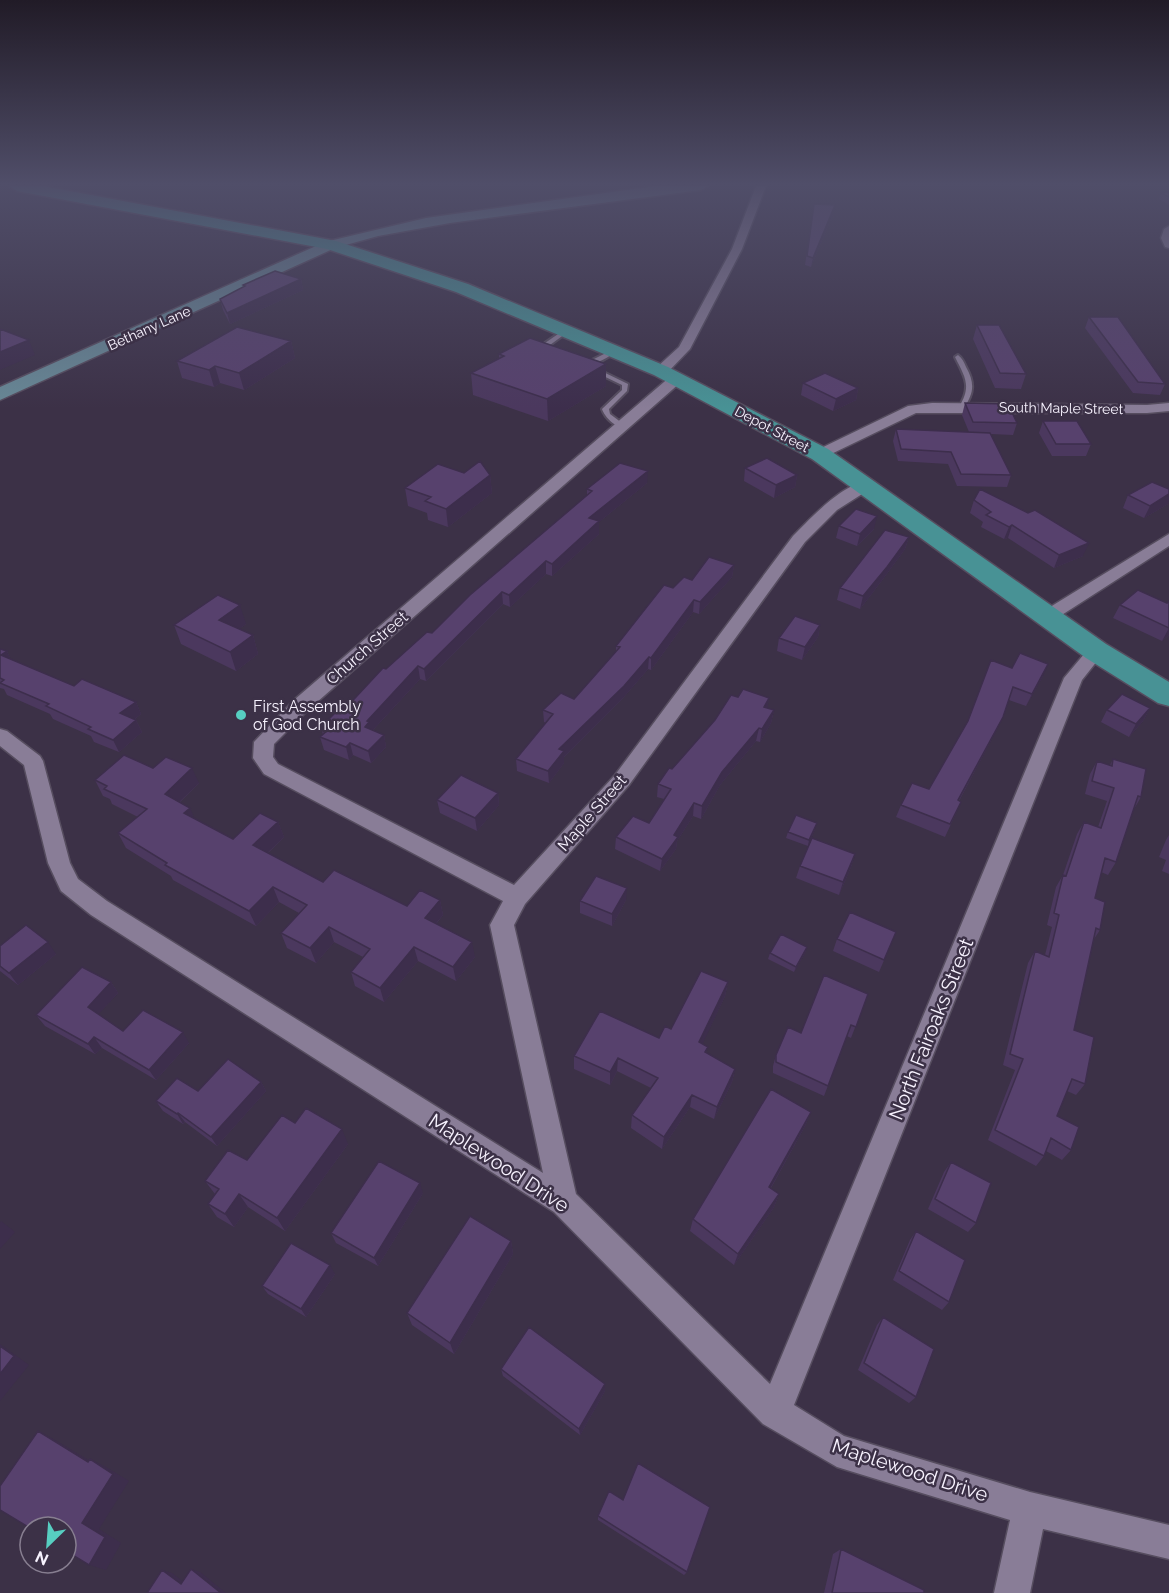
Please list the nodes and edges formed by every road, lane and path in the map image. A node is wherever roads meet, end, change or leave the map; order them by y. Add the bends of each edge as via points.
1 (296, 260) edge
2 (377, 260) edge
3 (731, 260) edge
4 (566, 332) junction
5 (614, 351) junction
6 (560, 354) edge
7 (958, 357) dead end
8 (669, 375) junction
9 (0, 394) edge
10 (962, 407) junction
11 (1169, 407) edge
12 (624, 427) junction
13 (820, 454) junction
14 (865, 486) junction
15 (1169, 538) edge
16 (1048, 616) junction
17 (1096, 651) junction
18 (1169, 696) edge
19 (0, 736) edge
20 (517, 897) junction
21 (564, 1202) junction
22 (775, 1412) junction
23 (1030, 1509) junction
24 (1169, 1542) edge
25 (1011, 1593) edge

1 - 9 street, Bethany Lane
2 - 4 main road, Depot Street via 462,288
3 - 8 street, Church Street
4 - 5 main road, Depot Street
4 - 6 lane via 547,344 549,350
5 - 8 main road, Depot Street
5 - 12 lane via 591,363 581,363 626,384 625,390 605,409 607,416
7 - 10 lane via 971,382 972,393
8 - 12 street, Church Street
8 - 13 main road, Depot Street
10 - 11 street, South Maple Street
10 - 13 street, South Maple Street via 913,409
12 - 20 street, Church Street via 301,705 264,742 263,758 271,769
13 - 14 main road, Depot Street
14 - 16 main road, Depot Street
14 - 20 street, Maple Street via 831,507 799,539 622,780
15 - 16 street
16 - 17 main road, Depot Street
17 - 18 main road, Depot Street
17 - 22 street, North Fairoaks Street via 1073,678
19 - 21 street, Maplewood Drive via 33,761 58,863 69,885 99,908
20 - 21 street, Maple Street via 502,925
21 - 22 street, Maplewood Drive
22 - 23 street, Maplewood Drive via 837,1450
23 - 24 street, Maplewood Drive
23 - 25 street

